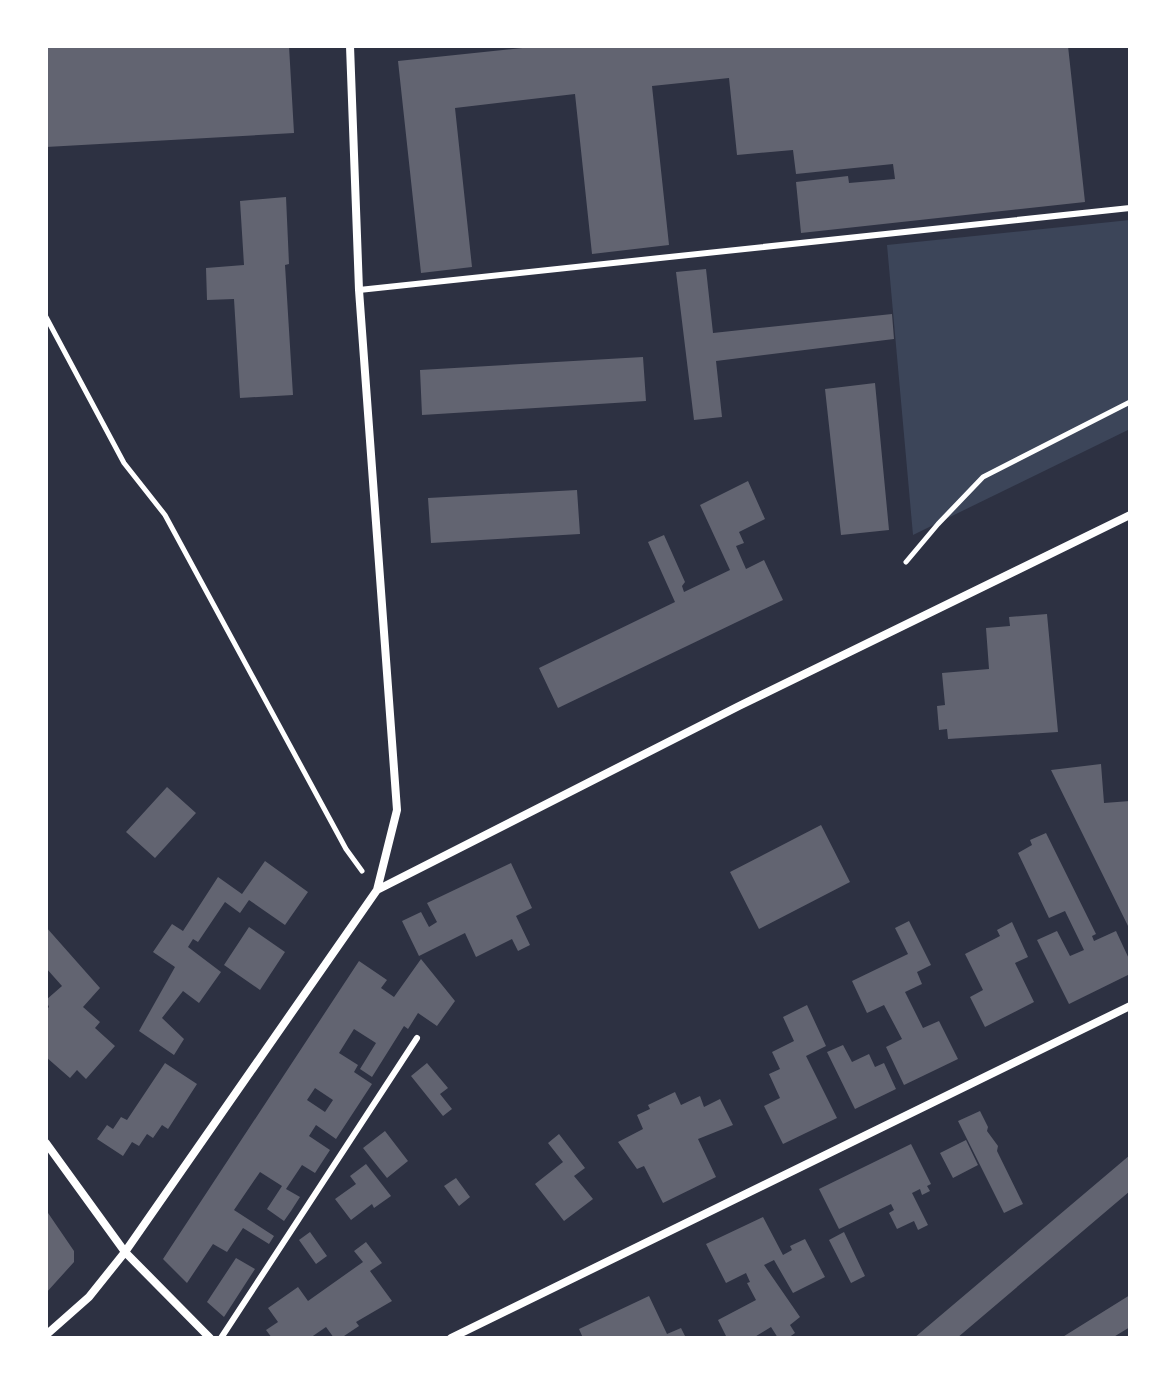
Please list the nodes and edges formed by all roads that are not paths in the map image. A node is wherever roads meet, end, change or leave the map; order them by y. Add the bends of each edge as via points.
1 (350, 46) edge
2 (1130, 208) edge
3 (359, 290) junction
4 (1130, 515) edge
5 (377, 890) junction
6 (1130, 1006) edge
7 (417, 1038) dead end
8 (46, 1143) edge
9 (125, 1252) junction
10 (46, 1335) edge
11 (210, 1338) edge
12 (221, 1338) edge
13 (451, 1338) edge

1 - 3 street
2 - 3 lane
3 - 5 street via 397,810
4 - 5 street
5 - 9 street
6 - 13 street
7 - 12 lane
8 - 9 street
9 - 10 street via 89,1297
9 - 11 street

